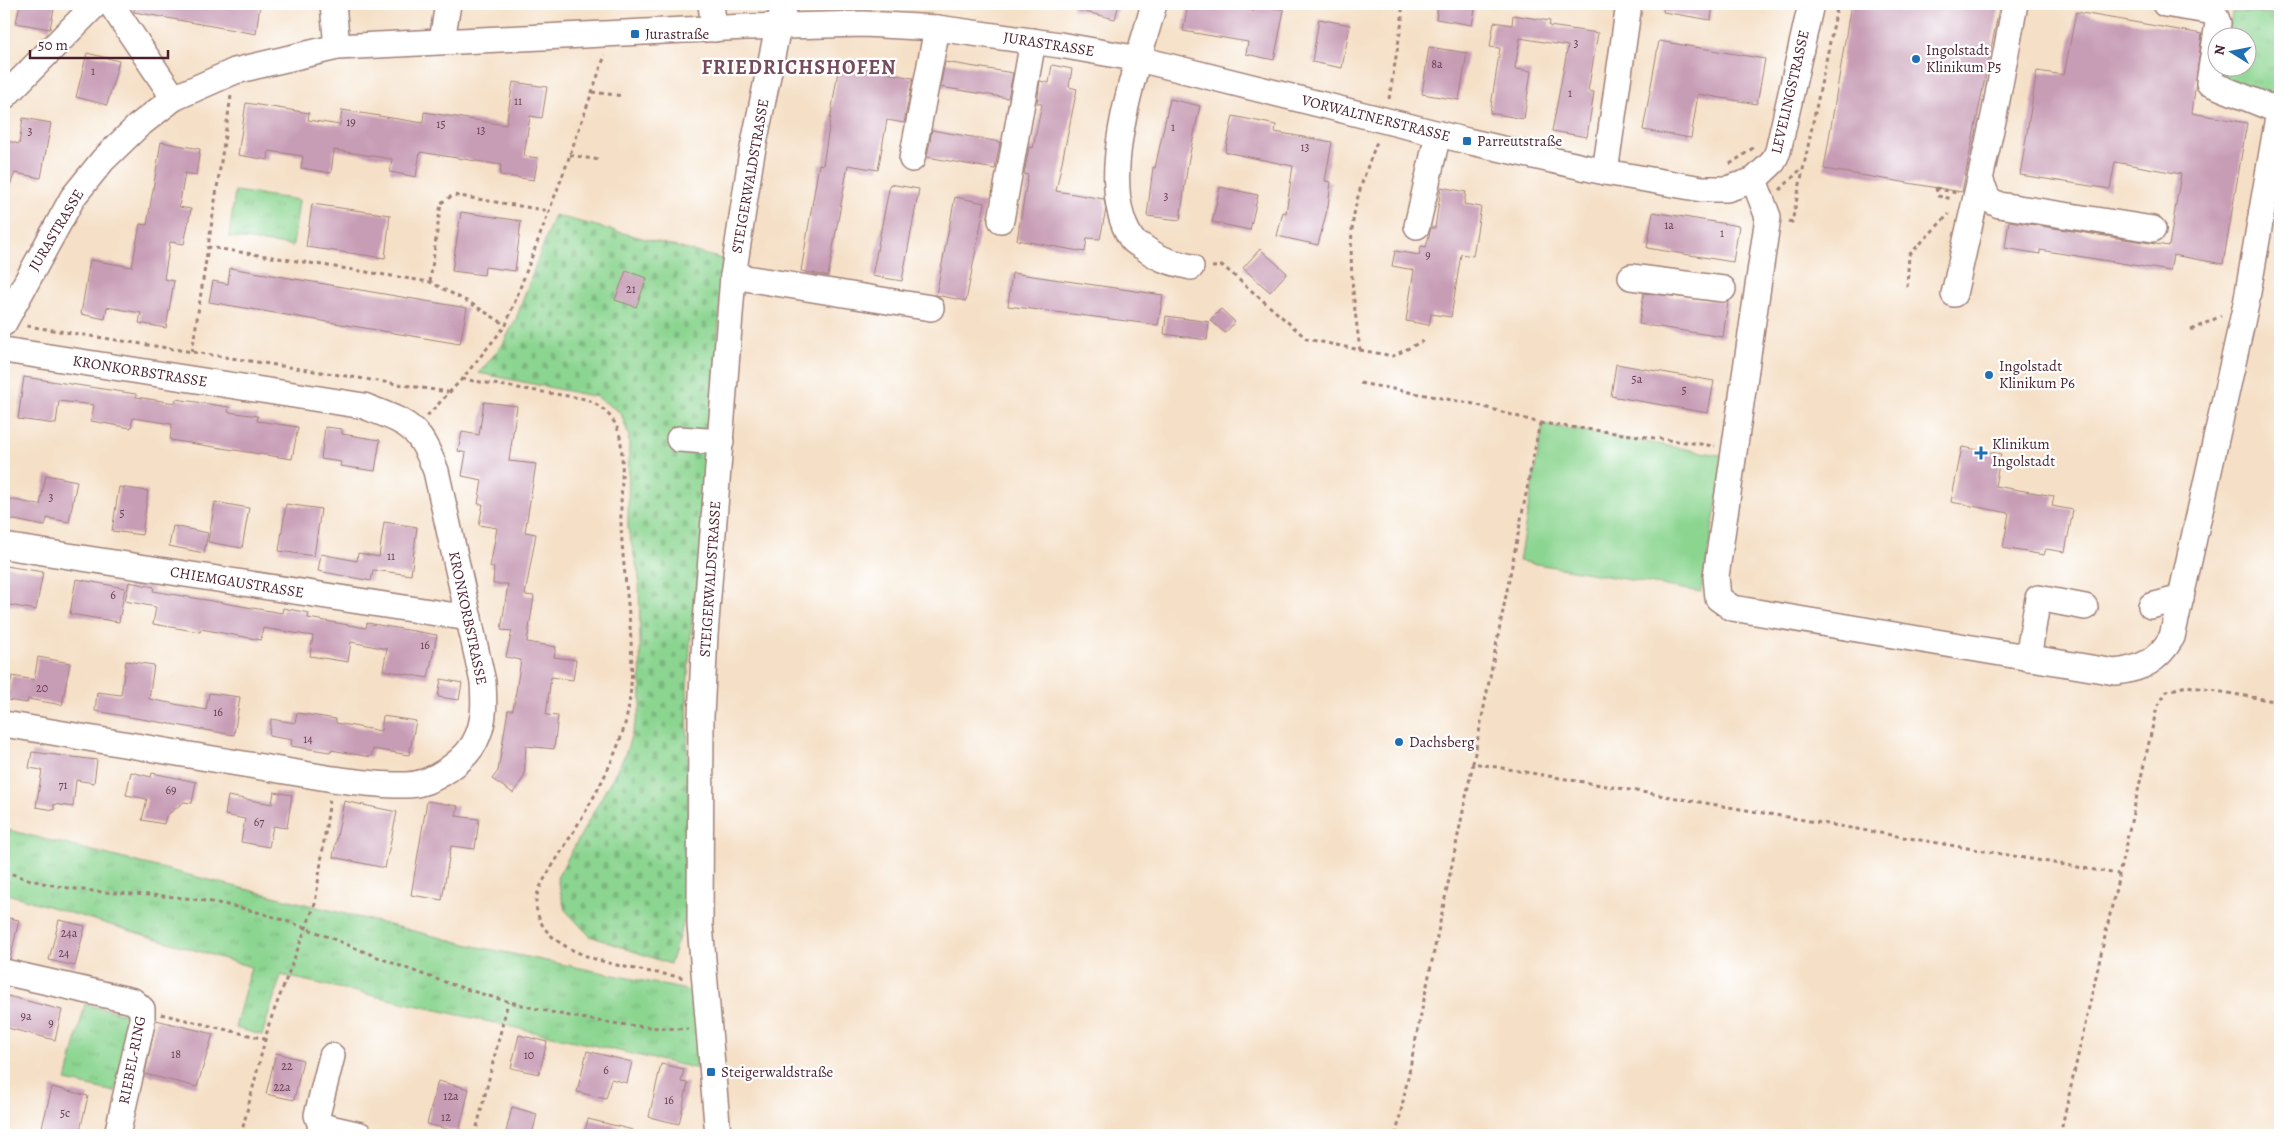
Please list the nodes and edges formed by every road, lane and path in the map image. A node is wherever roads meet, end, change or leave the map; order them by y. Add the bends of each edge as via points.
1 (96, 4) edge
2 (111, 4) edge
3 (333, 4) edge
4 (448, 4) edge
5 (711, 4) edge
6 (1154, 4) edge
7 (1402, 4) edge
8 (1629, 4) edge
9 (1810, 4) edge
10 (1838, 4) edge
11 (2015, 4) edge
12 (2165, 4) edge
13 (781, 15) edge
14 (937, 28) junction
15 (714, 29) junction
16 (612, 35) junction
17 (442, 40) junction
18 (1033, 41) junction
19 (337, 47) junction
20 (1139, 59) junction
21 (234, 71) junction
22 (592, 92) junction
23 (623, 96) dead end
24 (4, 97) edge
25 (174, 98) junction
26 (1384, 122) junction
27 (1438, 134) junction
28 (570, 155) junction
29 (912, 159) dead end
30 (599, 160) dead end
31 (1802, 167) dead end
32 (1605, 172) junction
33 (1754, 180) junction
34 (1936, 188) dead end
35 (1702, 189) joint
36 (1971, 196) junction
37 (550, 210) junction
38 (1001, 220) dead end
39 (1417, 226) dead end
40 (2153, 229) dead end
41 (208, 247) junction
42 (1191, 267) joint
43 (734, 276) junction
44 (1631, 276) dead end
45 (430, 282) junction
46 (1906, 287) dead end
47 (1723, 289) dead end
48 (1954, 294) dead end
49 (2246, 304) junction
50 (931, 308) dead end
51 (4, 322) edge
52 (506, 326) junction
53 (2191, 330) dead end
54 (1423, 340) dead end
55 (4, 350) edge
56 (1360, 350) junction
57 (192, 352) junction
58 (187, 379) junction
59 (462, 379) junction
60 (1360, 383) dead end
61 (448, 392) junction
62 (1540, 423) junction
63 (415, 430) junction
64 (679, 439) dead end
65 (721, 442) junction
66 (1733, 448) junction
67 (4, 546) edge
68 (2181, 598) junction
69 (2150, 606) dead end
70 (2085, 607) dead end
71 (469, 618) junction
72 (2028, 658) junction
73 (2280, 702) edge
74 (4, 724) edge
75 (1473, 763) junction
76 (333, 778) junction
77 (4, 871) edge
78 (2118, 874) junction
79 (307, 928) junction
80 (4, 972) edge
81 (704, 982) junction
82 (508, 1002) junction
83 (142, 1009) junction
84 (708, 1030) junction
85 (265, 1040) junction
86 (332, 1056) dead end
87 (320, 1130) edge
88 (117, 1135) edge
89 (241, 1135) edge
90 (360, 1135) edge
91 (475, 1135) edge
92 (718, 1135) edge
93 (1396, 1135) edge
94 (2060, 1135) edge

1 - 24 street
2 - 25 street
3 - 19 street
4 - 17 street
5 - 15 street
6 - 20 street
7 - 26 path via 1402,21
8 - 32 street
9 - 33 street, LEVELINGSTRASSE via 1778,151 1773,162
10 - 31 path
11 - 36 street via 1994,116
12 - 49 street via 2214,12 2218,22 2208,83 2279,111
13 - 14 street, JURASTRASSE
13 - 15 street, JURASTRASSE
13 - 43 street, STEIGERWALDSTRASSE via 751,158
14 - 18 street, JURASTRASSE
14 - 29 street
15 - 16 street, JURASTRASSE
16 - 17 street, JURASTRASSE
16 - 22 path
17 - 19 street, JURASTRASSE
18 - 20 street, JURASTRASSE
18 - 38 street
19 - 21 street, JURASTRASSE
20 - 26 street, VORWALTNERSTRASSE
20 - 42 street via 1126,101 1117,162 1119,206 1131,239 1160,260
21 - 25 street, JURASTRASSE
21 - 41 path
22 - 23 path
22 - 28 path
25 - 51 street, JURASTRASSE via 138,126 103,160 73,197
26 - 27 street, VORWALTNERSTRASSE
26 - 56 path via 1360,192 1352,230 1352,286
27 - 32 street, VORWALTNERSTRASSE
27 - 39 street
28 - 30 path
28 - 37 path
32 - 35 street, VORWALTNERSTRASSE
33 - 35 street, LEVELINGSTRASSE via 1727,189
33 - 66 street via 1768,217
34 - 36 path
36 - 40 street via 1999,204
36 - 46 path via 1909,254
36 - 48 street
37 - 45 path via 453,195 441,203
37 - 52 path
41 - 45 path
41 - 57 path
42 - 56 path via 1223,266 1306,339
43 - 50 street
43 - 65 street, STEIGERWALDSTRASSE
44 - 47 street
45 - 52 path
49 - 53 path
49 - 68 street
51 - 57 path
52 - 59 path
54 - 56 path via 1393,356
55 - 58 street, KRONKORBSTRASSE
57 - 58 path
57 - 61 path
58 - 63 street, KRONKORBSTRASSE via 364,406
59 - 61 path
59 - 81 path via 586,399 606,412 620,436 621,524 633,675 630,704 622,736 606,774 542,883 536,899 538,918 556,939 582,956
60 - 62 path via 1474,404
61 - 63 path
62 - 66 path
62 - 75 path
63 - 71 street, KRONKORBSTRASSE via 436,471
64 - 65 street
65 - 81 street, STEIGERWALDSTRASSE via 701,716 700,925
66 - 72 street via 1716,576 1718,598 1732,608
67 - 71 street, CHIEMGAUSTRASSE
68 - 69 street
68 - 72 street via 2172,637 2164,650 2150,663 2134,670 2116,672
70 - 72 street via 2038,598
71 - 76 street, KRONKORBSTRASSE via 483,682 484,705 478,737 460,760 432,780 408,786
73 - 78 path via 2187,686 2167,691 2157,707
74 - 76 street, KRONKORBSTRASSE
75 - 78 path
75 - 93 path
76 - 79 path via 315,904
77 - 79 path via 68,890 208,901 251,910
78 - 94 path
79 - 82 path via 440,980
79 - 85 path
80 - 83 street, RIEBEL-RING via 132,1001
81 - 84 street, STEIGERWALDSTRASSE
82 - 84 path via 602,1022
82 - 91 path
83 - 85 path
83 - 88 street, RIEBEL-RING via 142,1023
84 - 92 street, STEIGERWALDSTRASSE
85 - 89 path
86 - 87 street via 317,1115
87 - 90 street

